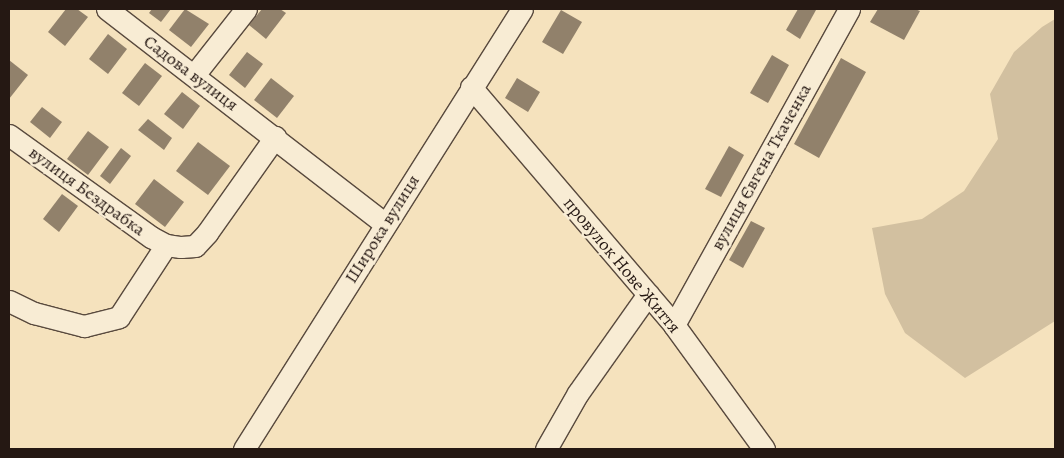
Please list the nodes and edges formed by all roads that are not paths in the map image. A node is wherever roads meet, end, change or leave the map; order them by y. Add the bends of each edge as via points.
1 (107, 9) edge
2 (246, 9) edge
3 (522, 9) edge
4 (849, 9) edge
5 (194, 75) junction
6 (471, 87) junction
7 (9, 135) edge
8 (275, 137) junction
9 (385, 224) junction
10 (166, 245) junction
11 (648, 294) junction
12 (9, 301) edge
13 (674, 325) junction
14 (244, 449) edge
15 (546, 449) edge
16 (764, 449) edge

1 - 5 street, Садова вулиця
2 - 5 street
3 - 6 street, Широка вулиця
4 - 13 street, вулиця Євгена Ткаченка
5 - 8 street, Садова вулиця
6 - 9 street, Широка вулиця
6 - 11 street, провулок Нове Життя
7 - 10 street, вулиця Бездрабка
8 - 9 street, Садова вулиця
8 - 10 street via 195,246
9 - 14 street, Широка вулиця
10 - 12 street via 118,317 84,326 34,313
11 - 13 street, провулок Нове Життя
11 - 15 street via 578,393
13 - 16 street, провулок Нове Життя

